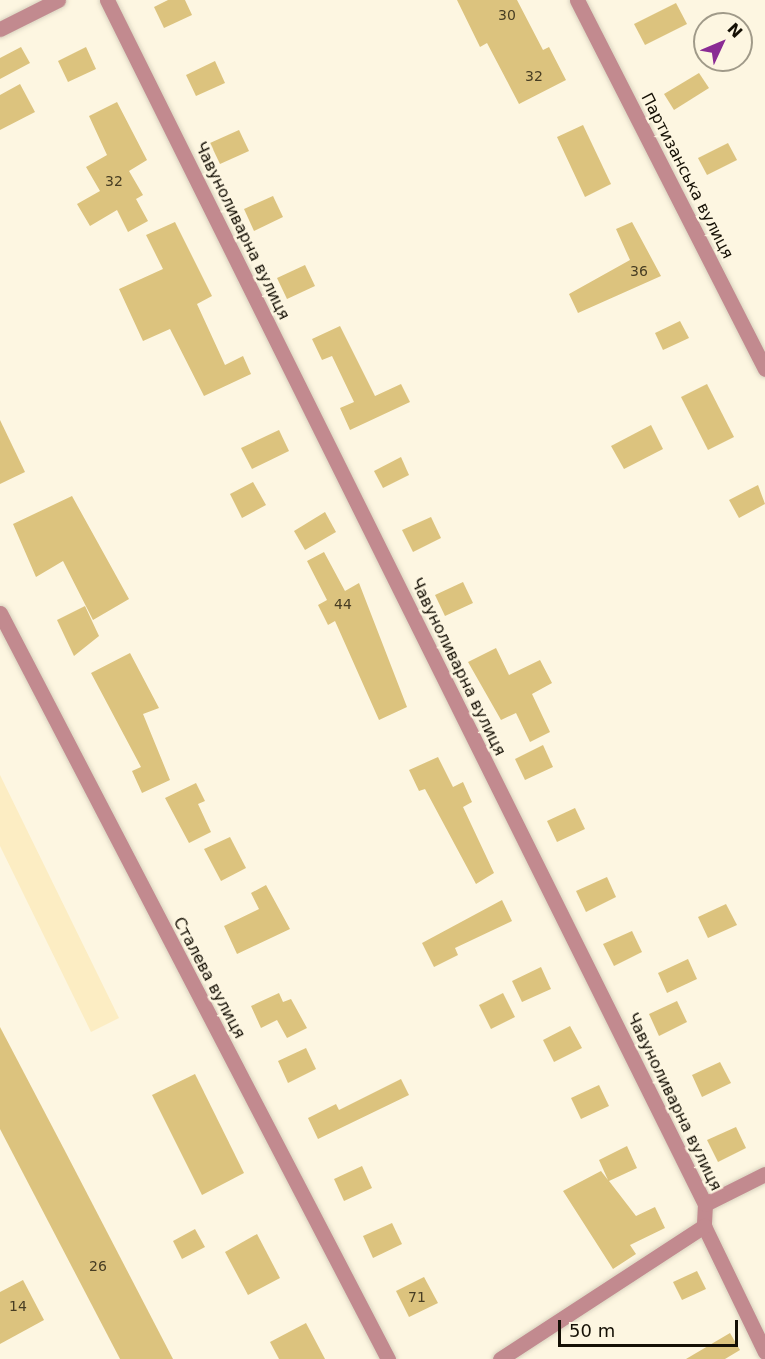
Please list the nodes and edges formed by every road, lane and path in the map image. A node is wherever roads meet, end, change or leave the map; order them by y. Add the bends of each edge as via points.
1 (58, 0) edge
2 (107, 0) edge
3 (577, 0) edge
4 (0, 30) edge
5 (765, 369) edge
6 (0, 613) edge
7 (765, 1174) edge
8 (705, 1204) junction
9 (704, 1226) junction
10 (765, 1352) edge
11 (388, 1359) edge
12 (500, 1359) edge

1 - 4 street
2 - 8 street, Чавуноливарна вулиця
3 - 5 street, Партизанська вулиця
6 - 11 street, Сталева вулиця
7 - 8 street
8 - 9 street, Чавуноливарна вулиця
9 - 10 street, Чавуноливарна вулиця
9 - 12 street

